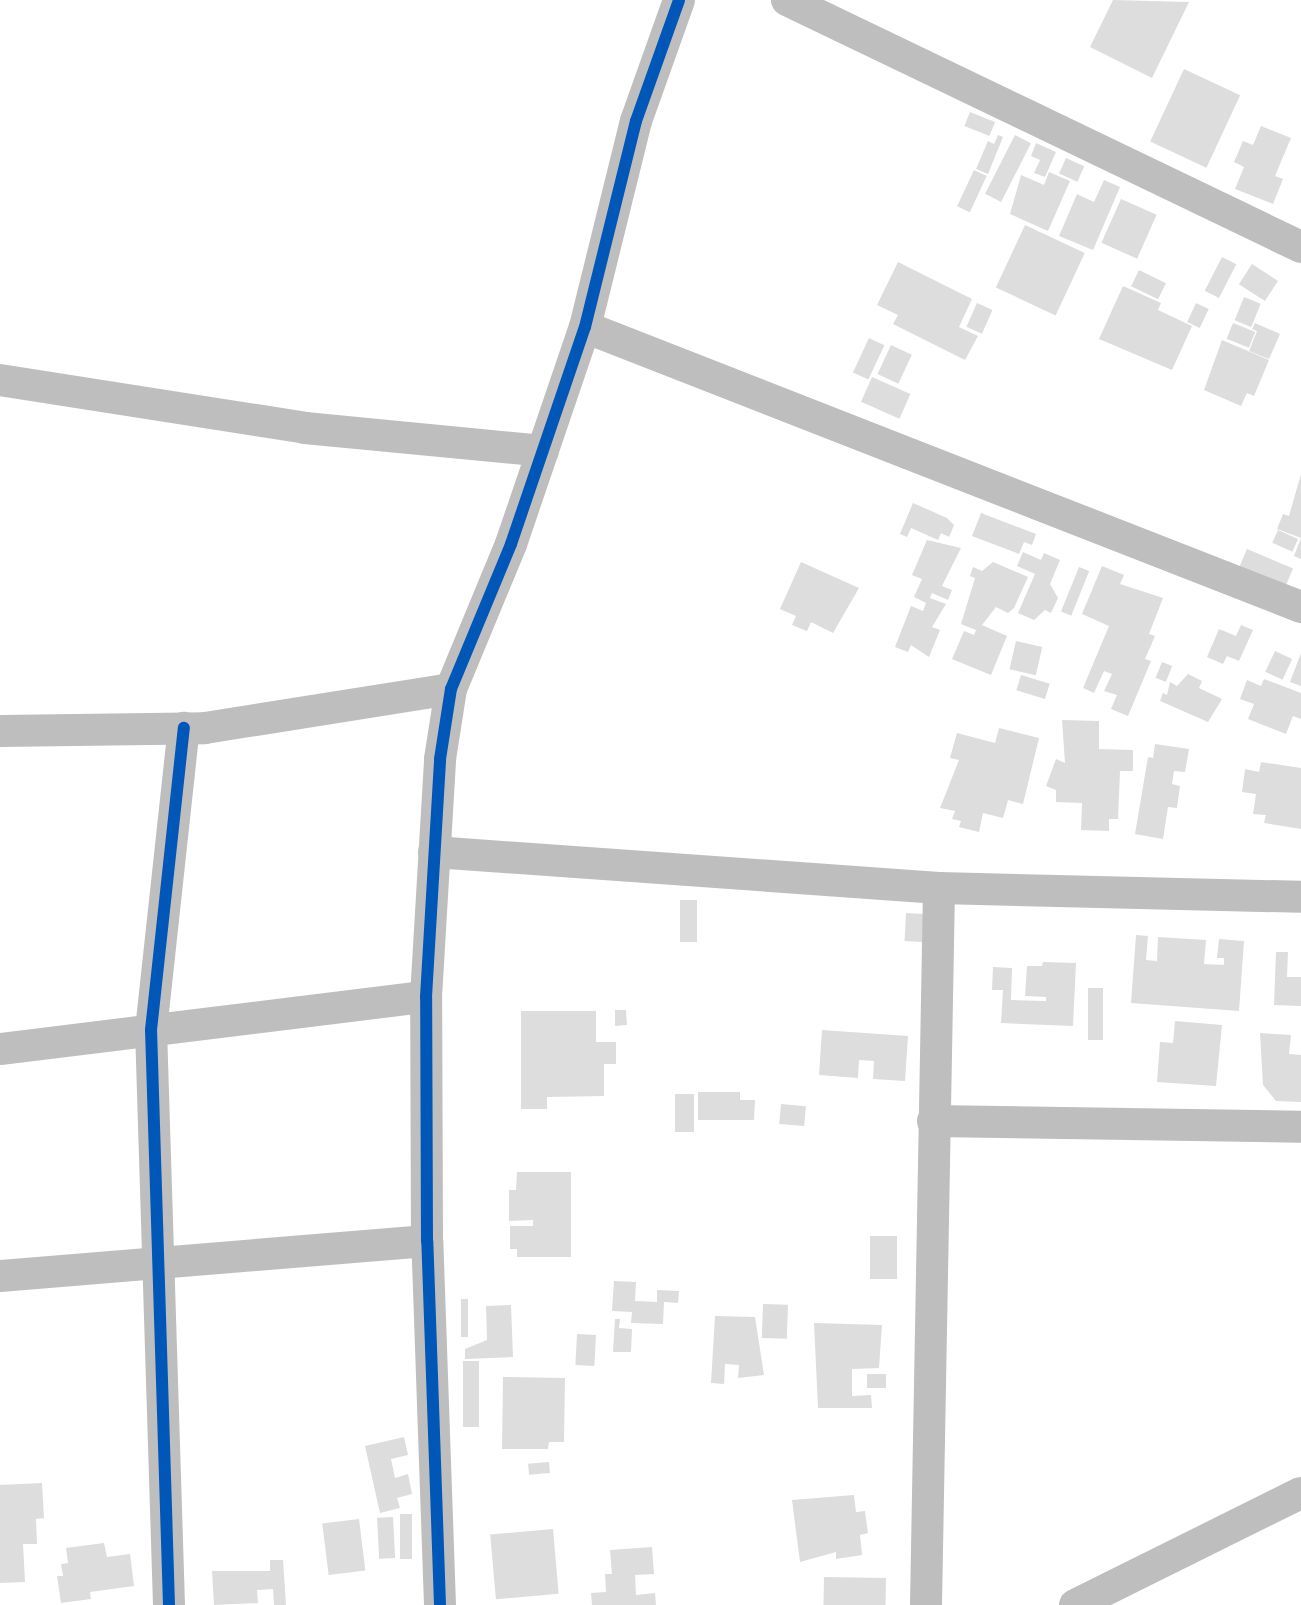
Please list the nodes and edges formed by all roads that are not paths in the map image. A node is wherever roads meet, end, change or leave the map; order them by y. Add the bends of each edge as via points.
1 (679, 0) edge
2 (787, 0) edge
3 (1301, 247) edge
4 (585, 327) junction
5 (0, 380) edge
6 (543, 451) junction
7 (1301, 607) edge
8 (451, 689) junction
9 (184, 728) junction
10 (0, 731) edge
11 (434, 852) junction
12 (939, 888) junction
13 (1301, 897) edge
14 (426, 997) junction
15 (151, 1030) junction
16 (0, 1049) edge
17 (933, 1121) junction
18 (1301, 1127) edge
19 (427, 1241) junction
20 (162, 1263) junction
21 (0, 1276) edge
22 (1301, 1493) edge
23 (169, 1605) edge
24 (440, 1605) edge
25 (926, 1605) edge
26 (1075, 1605) edge

1 - 4 street via 636,121
2 - 3 street
4 - 6 street
4 - 7 street
5 - 6 street via 305,428
6 - 8 street
8 - 9 street
8 - 11 street
9 - 10 street
9 - 15 street
11 - 12 street
11 - 14 street
12 - 13 street
12 - 17 street
14 - 15 street
14 - 19 street
15 - 16 street
15 - 20 street
17 - 18 street
17 - 25 street
19 - 20 street
19 - 24 street
20 - 21 street
20 - 23 street
22 - 26 street

